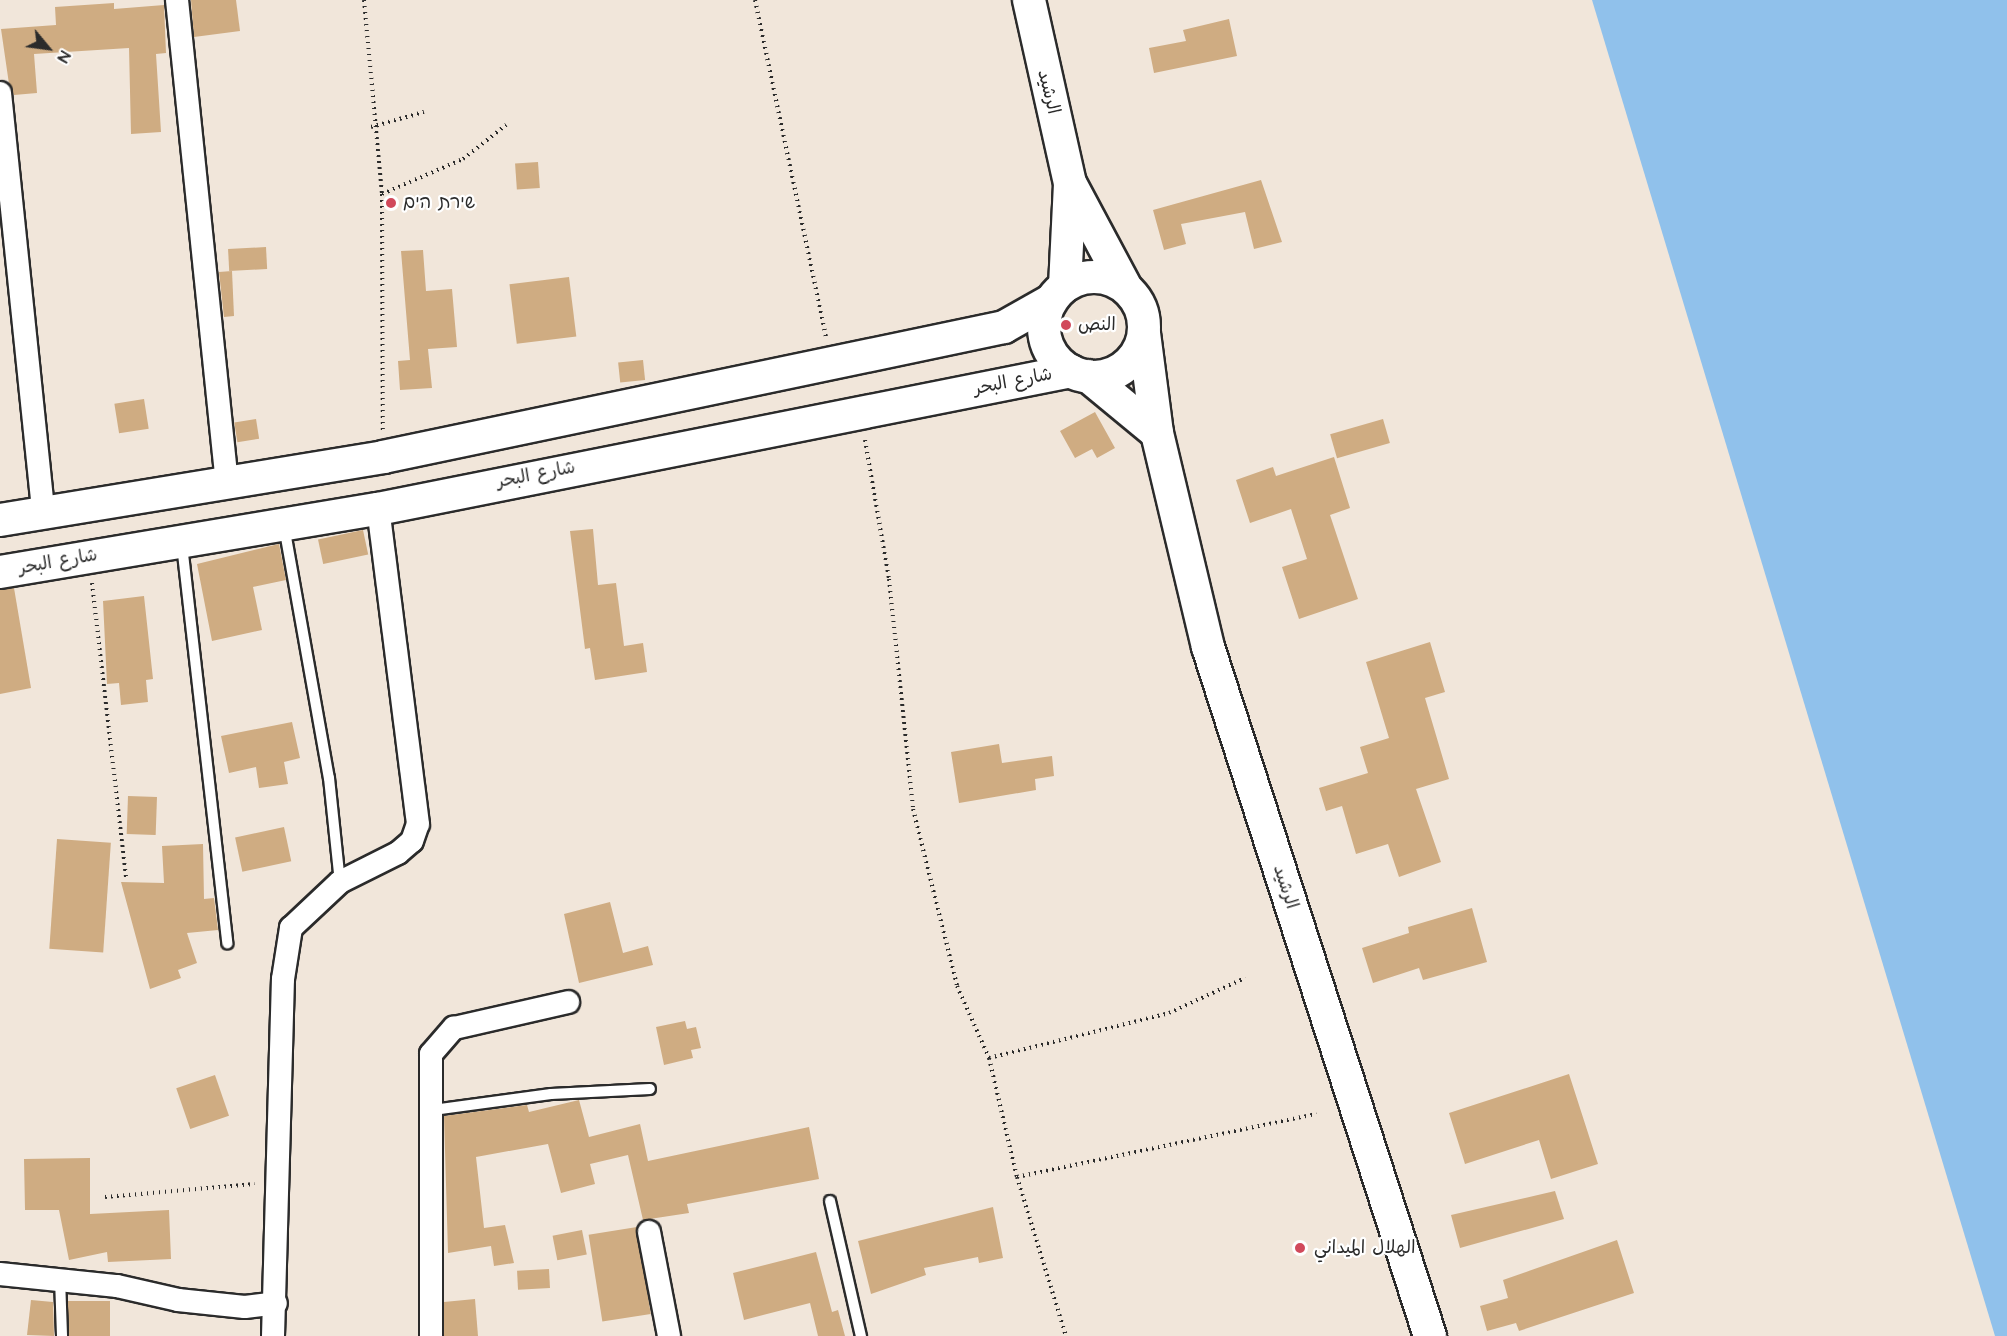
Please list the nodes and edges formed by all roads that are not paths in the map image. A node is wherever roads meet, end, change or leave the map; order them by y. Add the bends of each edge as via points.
1 (177, 0) edge
2 (1029, 0) edge
3 (0, 93) edge
4 (1070, 183) junction
5 (1126, 288) junction
6 (1059, 293) junction
7 (1144, 333) junction
8 (1079, 373) junction
9 (1156, 434) junction
10 (227, 481) junction
11 (378, 509) junction
12 (43, 512) junction
13 (0, 520) edge
14 (284, 526) junction
15 (181, 542) junction
16 (0, 572) edge
17 (340, 882) junction
18 (227, 943) dead end
19 (568, 1002) dead end
20 (650, 1089) dead end
21 (433, 1110) junction
22 (830, 1200) dead end
23 (649, 1232) dead end
24 (0, 1274) edge
25 (60, 1278) junction
26 (276, 1303) junction
27 (62, 1336) edge
28 (273, 1336) edge
29 (431, 1336) edge
30 (669, 1336) edge
31 (861, 1336) edge
32 (1430, 1336) edge

1 - 10 street
2 - 4 main road, الرشيد
3 - 12 street
4 - 5 main road, الرشيد
4 - 6 main road, الرشيد
5 - 6 main road via 1095,277
5 - 7 main road via 1143,316
6 - 8 main road via 1047,340
6 - 10 main road via 1004,327 383,456
7 - 8 main road via 1130,361 1117,371
7 - 9 main road, الرشيد
8 - 9 main road
8 - 11 main road, شارع البحر via 860,410
9 - 32 main road, الرشيد via 1208,647
10 - 12 main road
11 - 14 main road, شارع البحر
11 - 17 street via 418,824 412,842 398,853
12 - 13 main road
14 - 15 main road, شارع البحر
14 - 17 lane via 329,778
15 - 16 main road, شارع البحر
15 - 18 lane
17 - 26 street via 291,928 287,945 276,1182
19 - 21 street via 454,1028 431,1054
20 - 21 lane via 551,1094
21 - 29 street
22 - 31 lane
23 - 30 street
24 - 25 street
25 - 26 street via 177,1300 245,1307
25 - 27 lane
26 - 28 street

